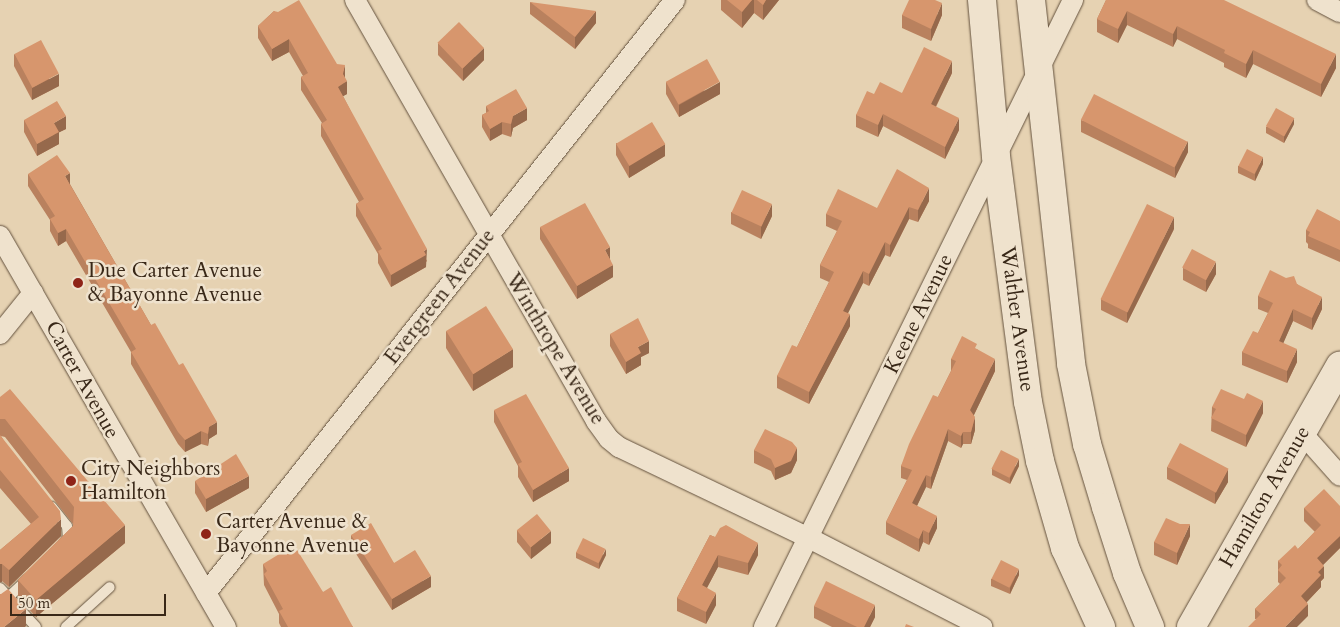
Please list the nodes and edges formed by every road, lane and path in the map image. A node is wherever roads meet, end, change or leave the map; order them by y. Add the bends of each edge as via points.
1 (354, 0) edge
2 (675, 0) edge
3 (982, 0) edge
4 (1031, 0) edge
5 (1073, 0) edge
6 (1317, 0) edge
7 (1340, 12) edge
8 (1038, 66) junction
9 (996, 156) junction
10 (0, 236) edge
11 (488, 236) junction
12 (33, 294) junction
13 (0, 334) edge
14 (1340, 366) edge
15 (1302, 433) junction
16 (1340, 476) edge
17 (43, 495) edge
18 (809, 538) junction
19 (54, 555) edge
20 (34, 573) edge
21 (110, 587) dead end
22 (0, 588) edge
23 (206, 593) junction
24 (8, 597) junction
25 (0, 605) edge
26 (36, 627) edge
27 (66, 627) edge
28 (226, 627) edge
29 (764, 627) edge
30 (982, 627) edge
31 (1101, 627) edge
32 (1150, 627) edge
33 (1191, 627) edge

1 - 11 street, Winthrope Avenue
2 - 11 street, Evergreen Avenue
3 - 9 main road, Walther Avenue
4 - 8 main road
5 - 8 street, Keene Avenue
6 - 7 street
8 - 9 street, Keene Avenue
8 - 32 main road via 1073,373 1088,444 1106,506 1127,573
9 - 18 street, Keene Avenue
9 - 31 main road, Walther Avenue via 1028,402 1040,461 1065,548
10 - 12 street, Carter Avenue
11 - 18 street, Winthrope Avenue via 609,439
11 - 23 street, Evergreen Avenue
12 - 13 street
12 - 23 street, Carter Avenue
14 - 15 main road, Hamilton Avenue
15 - 16 street
15 - 33 main road, Hamilton Avenue
17 - 19 lane via 67,526 68,539
18 - 29 street, Keene Avenue
18 - 30 street, Winthrope Avenue
20 - 24 lane
21 - 27 lane
22 - 24 lane
23 - 28 street, Carter Avenue
24 - 25 lane
24 - 26 lane

